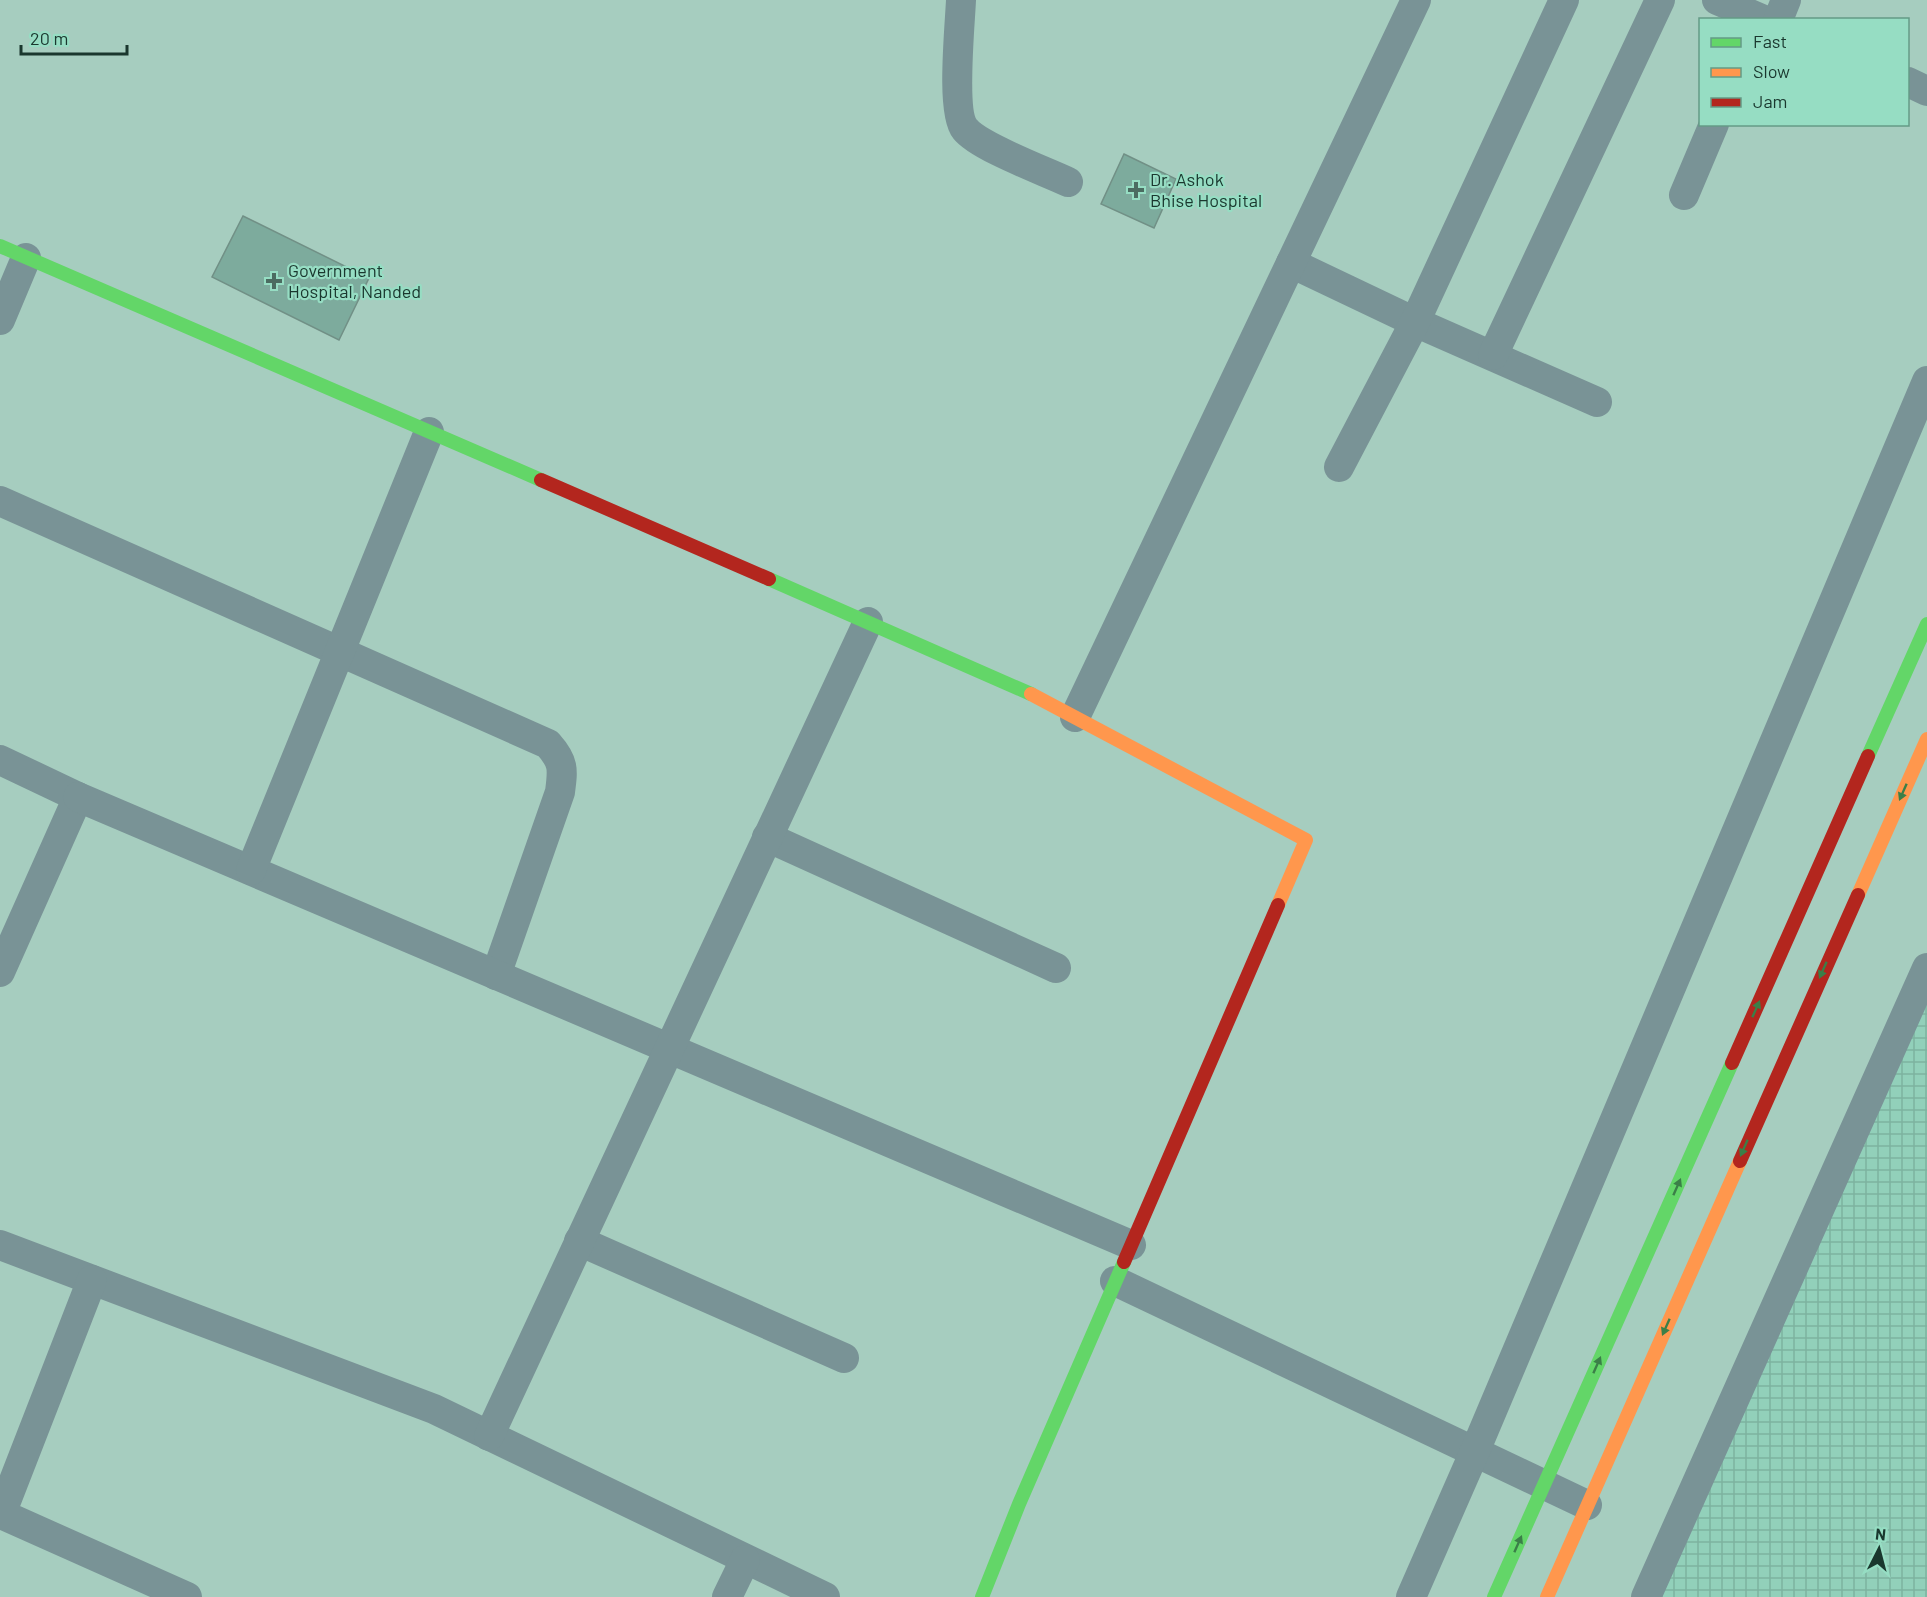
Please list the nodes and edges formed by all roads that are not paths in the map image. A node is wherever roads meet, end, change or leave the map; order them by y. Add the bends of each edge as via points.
1 (961, 0) edge
2 (1416, 0) edge
3 (1564, 0) edge
4 (1660, 0) edge
5 (1717, 0) edge
6 (1786, 0) edge
7 (1762, 18) edge
8 (1766, 18) edge
9 (1909, 82) edge
10 (1927, 91) edge
11 (1713, 126) edge
12 (1068, 182) dead end
13 (1684, 195) dead end
14 (13, 252) edge
15 (1291, 263) junction
16 (0, 320) edge
17 (1414, 322) junction
18 (1493, 355) junction
19 (1927, 381) edge
20 (1597, 402) dead end
21 (429, 432) junction
22 (1339, 467) dead end
23 (0, 501) edge
24 (868, 622) junction
25 (1927, 624) edge
26 (340, 651) junction
27 (1075, 717) junction
28 (1927, 739) edge
29 (0, 760) edge
30 (78, 797) junction
31 (767, 837) junction
32 (251, 870) junction
33 (1056, 968) dead end
34 (1927, 968) edge
35 (0, 972) edge
36 (496, 975) junction
37 (668, 1048) junction
38 (579, 1241) junction
39 (0, 1245) edge
40 (1131, 1245) junction
41 (92, 1280) junction
42 (1115, 1281) junction
43 (844, 1359) dead end
44 (489, 1436) junction
45 (1475, 1451) junction
46 (1545, 1484) junction
47 (1587, 1505) junction
48 (746, 1560) junction
49 (188, 1597) edge
50 (727, 1597) edge
51 (825, 1597) edge
52 (982, 1597) edge
53 (1411, 1597) edge
54 (1494, 1597) edge
55 (1547, 1597) edge
56 (1646, 1597) edge

1 - 12 street via 958,97 964,128 976,140
2 - 15 street
3 - 17 street
4 - 18 street
5 - 7 street
6 - 8 street
9 - 10 street
11 - 13 street
14 - 16 street
14 - 21 main road
15 - 17 street
15 - 27 street
17 - 18 street
17 - 22 street
18 - 20 street
19 - 45 street
21 - 24 main road
21 - 26 street
23 - 26 street
24 - 27 main road via 1017,687
24 - 31 street
46 -> 25 main road
26 - 32 street
26 - 36 street via 548,744 559,756 560,792
27 - 40 main road via 1306,840
28 -> 47 main road
29 - 30 street
30 - 32 street
30 - 35 street
31 - 33 street
31 - 37 street
32 - 36 street
34 - 56 street
36 - 37 street
37 - 38 street
37 - 40 street
38 - 43 street
38 - 44 street
39 - 41 street
40 - 42 main road
41 - 44 street via 434,1409
41 - 49 street via 1,1514
42 - 45 street
42 - 52 main road
44 - 48 street
45 - 46 street
45 - 53 street
46 - 47 street
54 -> 46 main road
47 - 55 main road
48 - 50 street
48 - 51 street

